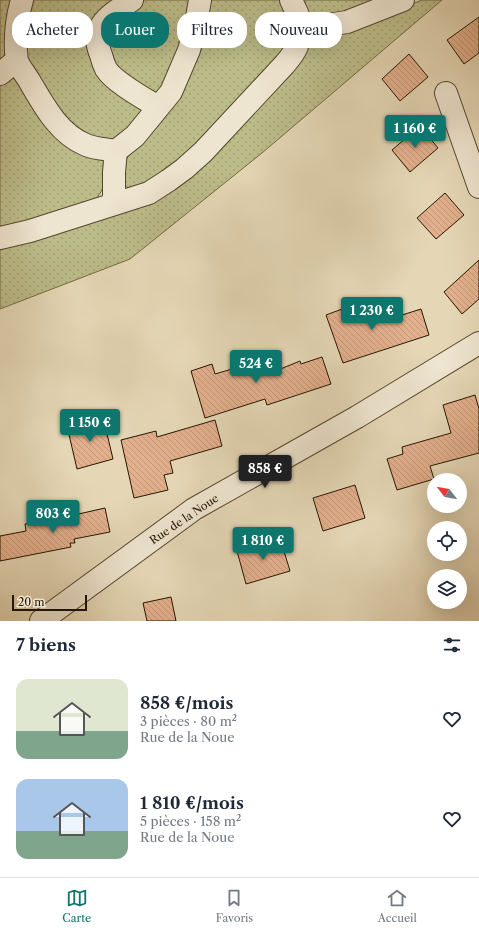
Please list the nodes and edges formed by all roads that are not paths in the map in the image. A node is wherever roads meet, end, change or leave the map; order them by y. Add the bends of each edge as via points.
1 (22, 0) edge
2 (132, 0) edge
3 (200, 0) edge
4 (291, 0) edge
5 (403, 0) edge
6 (297, 12) edge
7 (342, 23) edge
8 (296, 48) edge
9 (17, 60) junction
10 (0, 74) edge
11 (446, 93) dead end
12 (158, 107) junction
13 (116, 151) junction
14 (479, 187) edge
15 (114, 204) junction
16 (0, 238) edge
17 (479, 343) edge
18 (41, 621) edge

1 - 9 street via 15,38
2 - 12 street via 110,16 100,28 97,39 99,51 106,70 115,79
3 - 12 street via 189,50 171,92
4 - 6 street
5 - 7 street
8 - 15 street via 285,64 184,169 148,193
9 - 10 street
9 - 13 street via 53,120 64,131 86,145
11 - 14 street
12 - 13 street via 135,136
13 - 15 street
15 - 16 street
17 - 18 street, Rue de la Noue via 357,417 194,509

